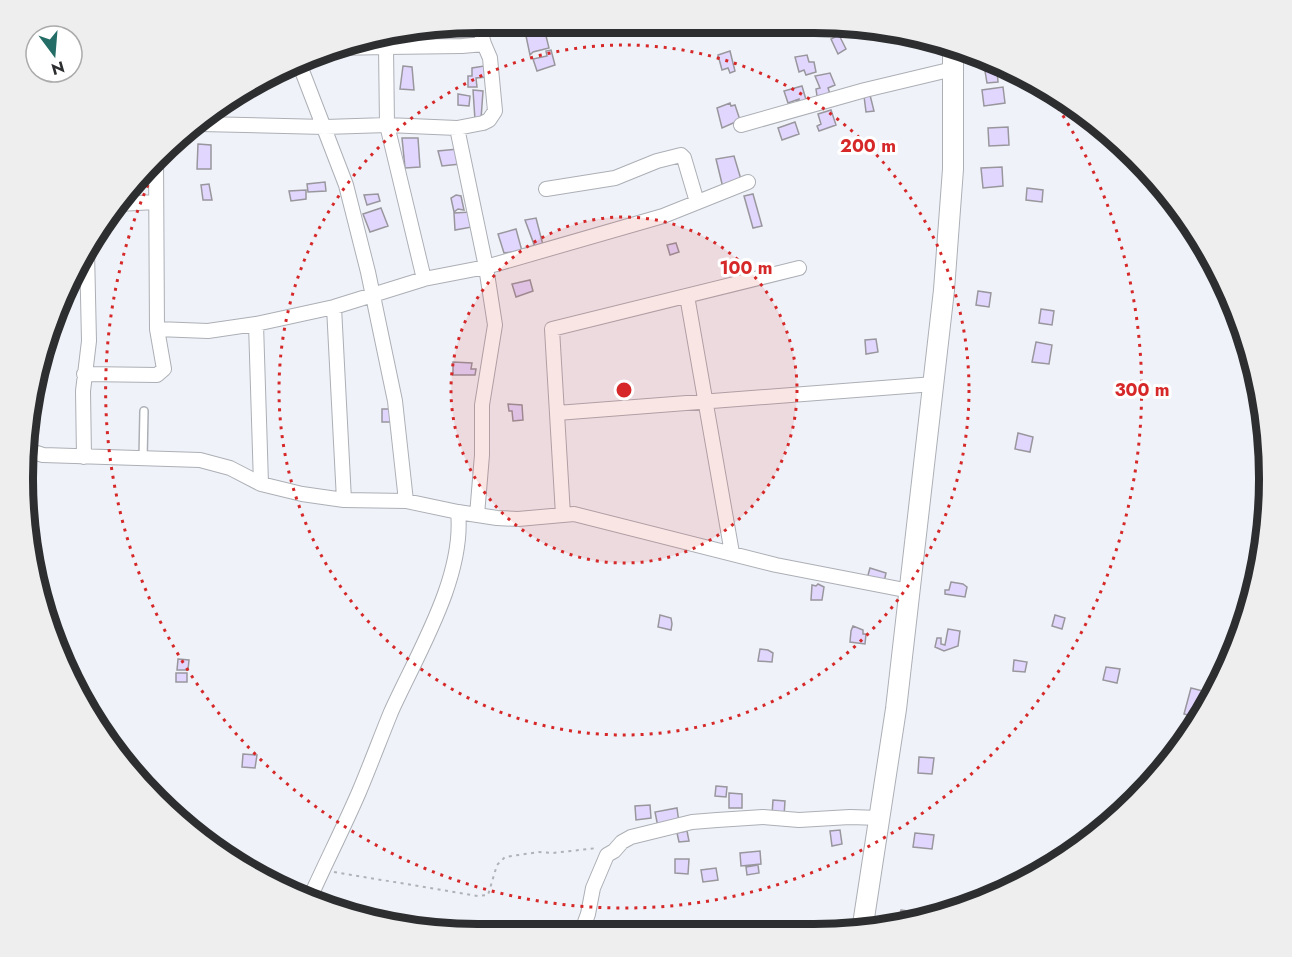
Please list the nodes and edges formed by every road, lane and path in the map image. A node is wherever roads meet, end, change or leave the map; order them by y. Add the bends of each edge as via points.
1 (481, 33) edge
2 (484, 44) junction
3 (366, 47) edge
4 (386, 47) junction
5 (953, 56) edge
6 (953, 69) junction
7 (302, 70) edge
8 (208, 124) edge
9 (387, 125) junction
10 (741, 125) dead end
11 (324, 127) junction
12 (457, 128) junction
13 (156, 171) edge
14 (748, 182) dead end
15 (546, 189) dead end
16 (155, 202) junction
17 (697, 202) junction
18 (128, 203) edge
19 (486, 267) junction
20 (799, 268) dead end
21 (83, 274) edge
22 (424, 279) junction
23 (372, 295) junction
24 (687, 296) junction
25 (334, 307) junction
26 (256, 324) junction
27 (157, 329) junction
28 (84, 374) junction
29 (934, 384) junction
30 (706, 402) junction
31 (144, 411) dead end
32 (557, 413) junction
33 (34, 452) edge
34 (84, 457) junction
35 (143, 459) junction
36 (261, 484) junction
37 (344, 500) junction
38 (406, 501) junction
39 (458, 512) junction
40 (477, 515) junction
41 (563, 515) junction
42 (732, 553) junction
43 (910, 591) junction
44 (880, 818) junction
45 (619, 845) junction
46 (322, 870) junction
47 (313, 892) edge
48 (864, 921) edge
49 (584, 924) edge

1 - 2 street
2 - 4 street
2 - 12 street via 490,58 495,111 483,123
3 - 4 street
4 - 9 street
5 - 6 street
6 - 10 street
6 - 29 street via 953,169
7 - 11 street
8 - 11 street
9 - 11 street
9 - 12 street
9 - 22 street
11 - 23 street via 346,185
12 - 19 street
13 - 16 street
14 - 17 street
15 - 17 street via 615,178 681,155
16 - 18 street
16 - 27 street
17 - 19 street via 663,216
19 - 22 street
19 - 40 street via 495,324 482,405
20 - 24 street
21 - 28 street via 89,341
22 - 23 street
23 - 25 street
23 - 38 street via 395,401
24 - 30 street
24 - 32 street via 552,329
25 - 26 street
25 - 37 street
26 - 27 street via 208,331
26 - 36 street
27 - 28 street via 164,369 157,375
28 - 34 street
29 - 30 street
29 - 43 street
30 - 32 street
30 - 42 street
31 - 35 lane
32 - 41 street
33 - 34 street
34 - 35 street
35 - 36 street via 200,460 230,468
36 - 37 street
37 - 38 street
38 - 39 street
39 - 40 street
39 - 46 street via 460,526 451,576
40 - 41 street via 518,519
41 - 42 street via 574,514
42 - 43 street
43 - 44 street
44 - 45 street via 763,817 692,822 631,837
44 - 48 street
45 - 46 path via 505,857 497,865 488,895 478,896
45 - 49 street via 603,862
46 - 47 street

